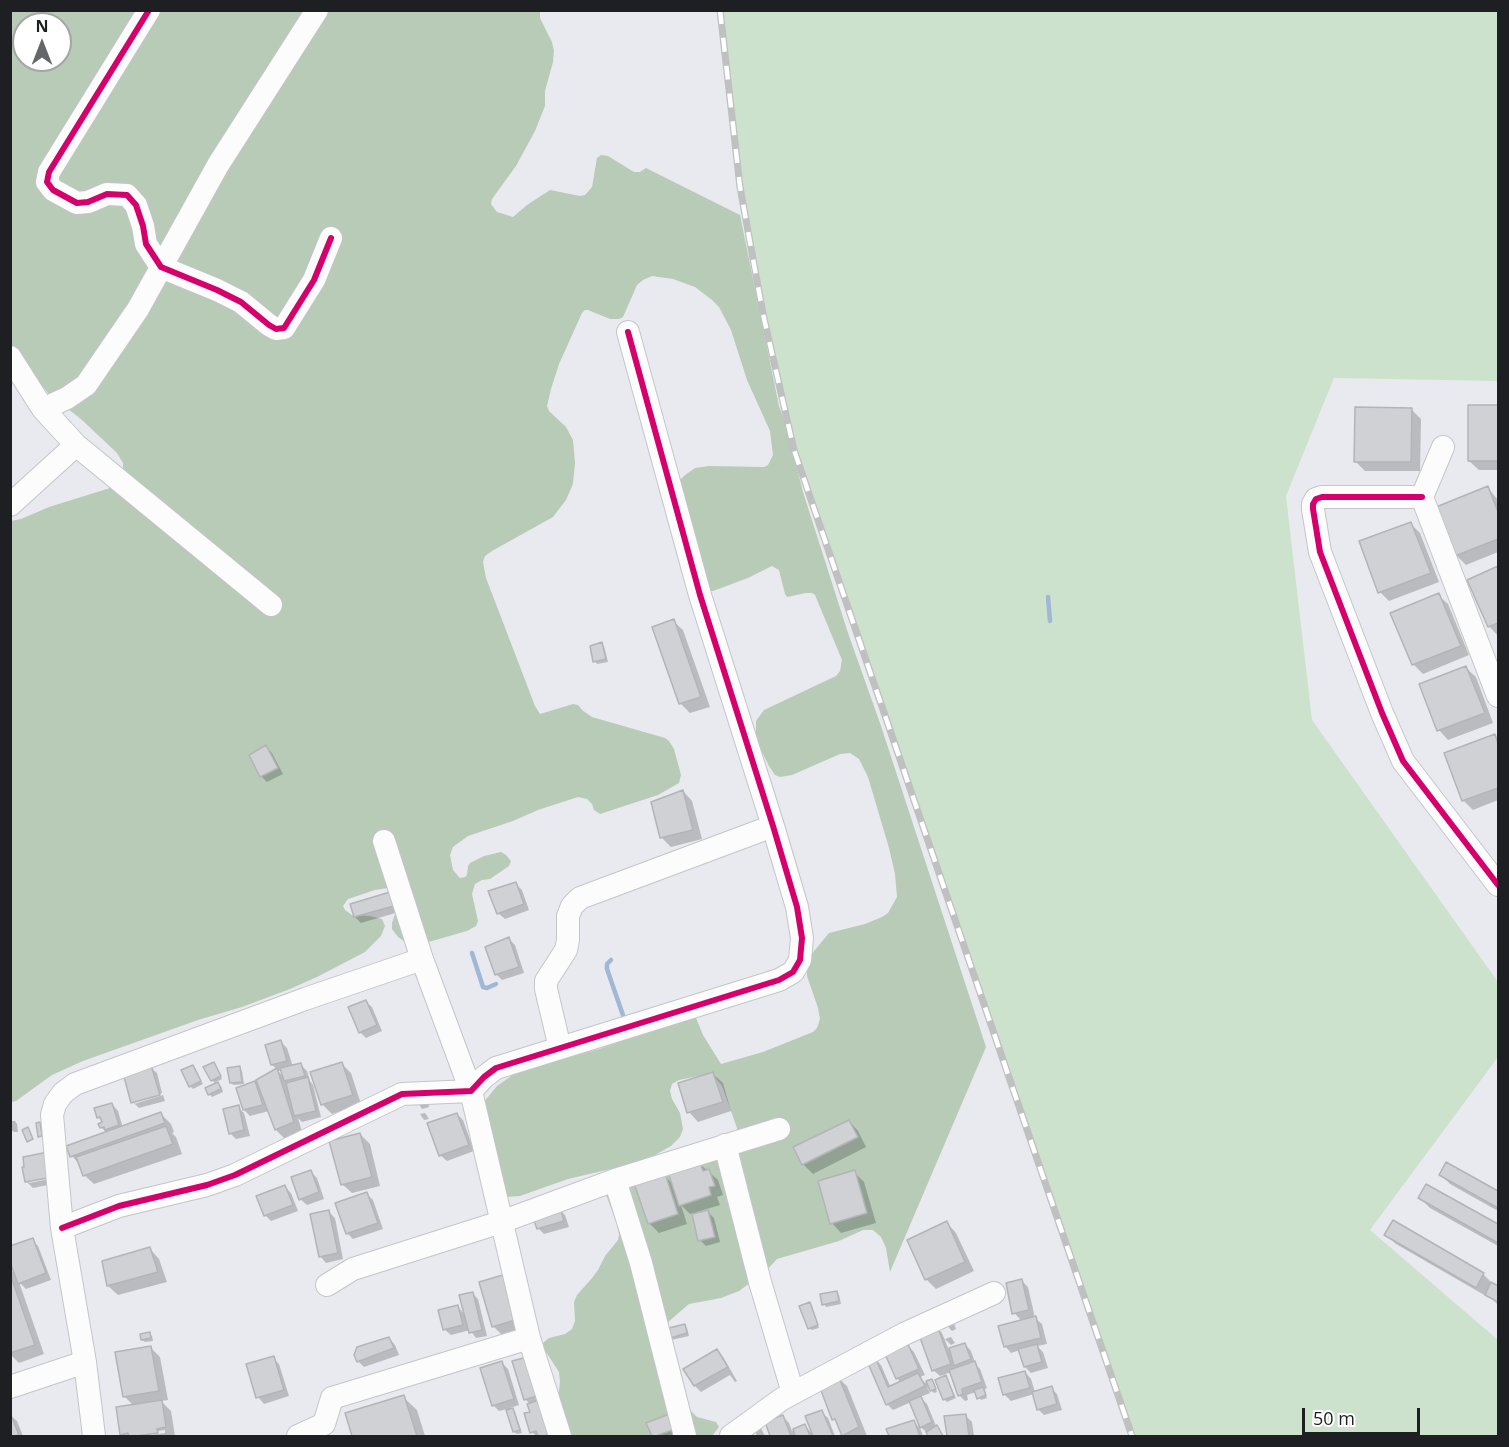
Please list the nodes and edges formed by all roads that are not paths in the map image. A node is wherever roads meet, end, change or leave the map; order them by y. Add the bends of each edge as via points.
1 (149, 10) edge
2 (317, 10) edge
3 (331, 238) dead end
4 (161, 267) junction
5 (628, 332) dead end
6 (10, 357) edge
7 (43, 409) junction
8 (76, 445) junction
9 (1443, 447) dead end
10 (1422, 497) junction
11 (10, 505) edge
12 (271, 605) dead end
13 (1498, 696) edge
14 (773, 826) junction
15 (384, 841) dead end
16 (1498, 885) edge
17 (422, 959) junction
18 (560, 1048) junction
19 (471, 1091) junction
20 (779, 1128) dead end
21 (725, 1145) junction
22 (615, 1180) junction
23 (501, 1222) junction
24 (62, 1228) junction
25 (327, 1284) dead end
26 (994, 1293) dead end
27 (529, 1338) junction
28 (85, 1362) junction
29 (10, 1387) edge
30 (793, 1393) junction
31 (94, 1437) edge
32 (298, 1437) edge
33 (561, 1437) edge
34 (685, 1437) edge
35 (731, 1437) edge

1 - 4 street via 49,172 47,182 53,190 77,203 107,194 127,195 136,205 146,244
2 - 4 street via 218,165
3 - 4 street via 314,280 284,328 276,329 241,302
4 - 7 street via 138,309 86,385
5 - 14 street via 700,595
6 - 7 street
7 - 8 street
8 - 11 street
8 - 12 street
9 - 10 street
10 - 13 street
10 - 16 street via 1316,499 1313,510 1320,552 1403,761
14 - 18 street via 580,898 572,906 566,950 546,981
14 - 18 street via 802,938 800,960 793,972 779,980
15 - 17 street
17 - 19 street
17 - 24 street via 75,1084 63,1093 52,1115
18 - 19 street via 496,1068
19 - 23 street
19 - 24 street via 402,1094 235,1175 119,1206
20 - 21 street
21 - 22 street
21 - 30 street
22 - 23 street
22 - 34 street via 641,1263
23 - 25 street via 353,1269
23 - 27 street
24 - 28 street
26 - 30 street via 904,1334
27 - 32 street via 332,1398 324,1424
27 - 33 street
28 - 29 street
28 - 31 street
30 - 35 street

